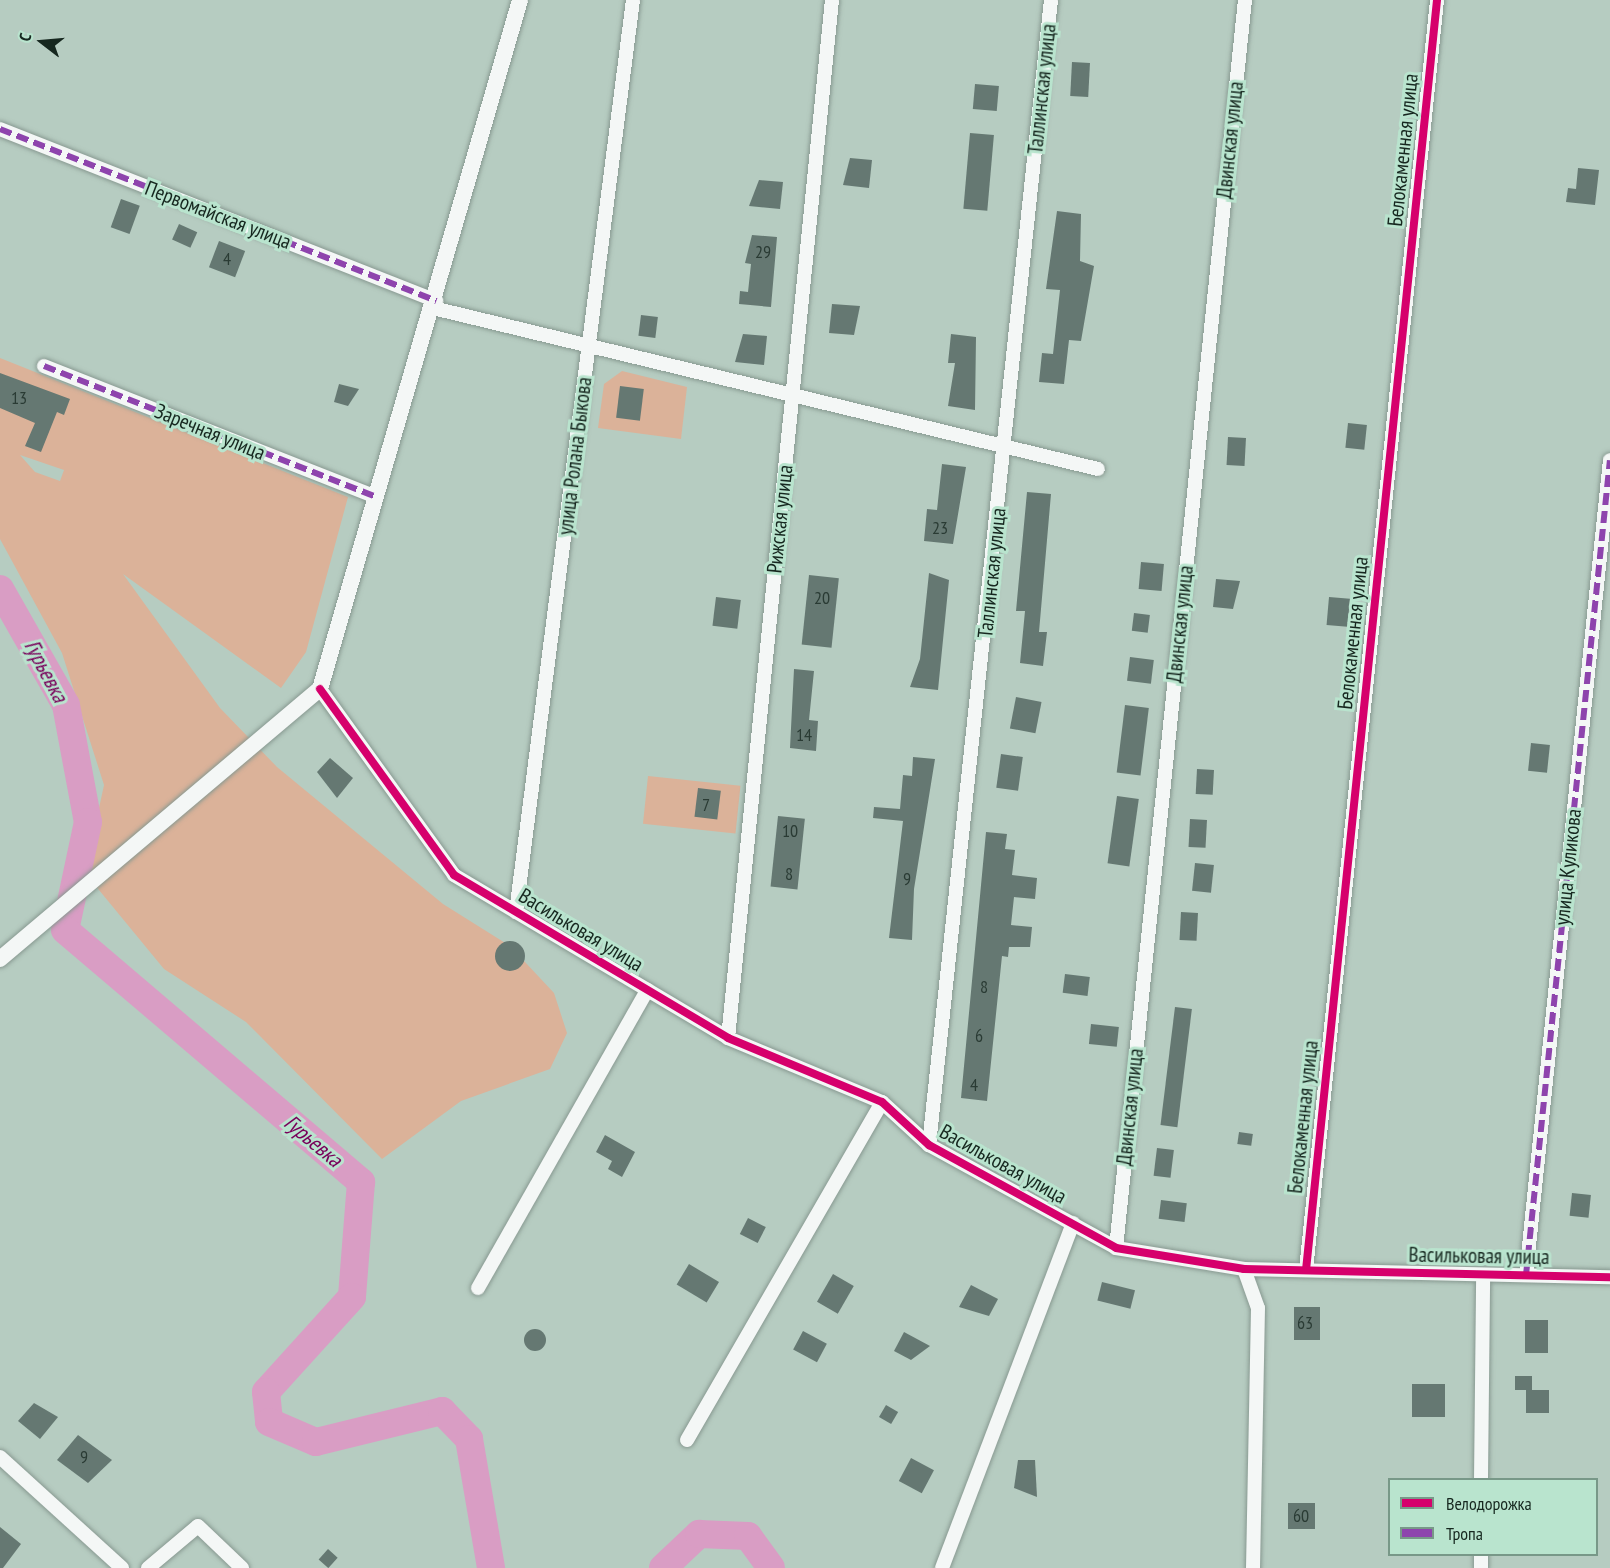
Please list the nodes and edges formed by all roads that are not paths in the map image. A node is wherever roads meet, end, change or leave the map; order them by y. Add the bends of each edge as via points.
1 (520, 0) edge
2 (633, 0) edge
3 (832, 0) edge
4 (1051, 0) edge
5 (1245, 0) edge
6 (1437, 0) edge
7 (0, 129) edge
8 (435, 304) junction
9 (589, 347) junction
10 (44, 366) dead end
11 (792, 398) junction
12 (1005, 448) junction
13 (1610, 460) edge
14 (1098, 469) dead end
15 (376, 497) junction
16 (320, 689) junction
17 (516, 912) junction
18 (0, 959) edge
19 (647, 990) junction
20 (728, 1038) junction
21 (882, 1102) junction
22 (929, 1145) junction
23 (1073, 1223) junction
24 (1116, 1248) junction
25 (1244, 1269) junction
26 (1306, 1270) junction
27 (1526, 1275) junction
28 (1483, 1277) dead end
29 (1610, 1277) edge
30 (478, 1288) dead end
31 (687, 1440) dead end
32 (0, 1457) edge
33 (1481, 1478) edge
34 (122, 1568) edge
35 (148, 1568) edge
36 (242, 1568) edge
37 (942, 1568) edge
38 (1253, 1568) edge

1 - 8 street
2 - 9 street, улица Ролана Быкова
3 - 11 street, Рижская улица
4 - 12 street, Таллинская улица
5 - 24 street, Двинская улица
6 - 26 street, Белокаменная улица
7 - 8 street, Первомайская улица
8 - 9 street, Первомайская улица
8 - 15 street
9 - 11 street, Первомайская улица
9 - 17 street, улица Ролана Быкова
10 - 15 street, Заречная улица
11 - 12 street, Первомайская улица
11 - 20 street, Рижская улица
12 - 14 street, Первомайская улица
12 - 22 street, Таллинская улица
13 - 27 street, улица Куликова
15 - 16 street
16 - 17 street, Васильковая улица via 454,874
16 - 18 street via 45,925
17 - 19 street, Васильковая улица
19 - 20 street, Васильковая улица
19 - 30 street
20 - 21 street, Васильковая улица
21 - 22 street, Васильковая улица
21 - 31 street
22 - 23 street, Васильковая улица
23 - 24 street, Васильковая улица
23 - 37 street
24 - 25 street, Васильковая улица
25 - 26 street, Васильковая улица
25 - 38 street via 1258,1308
26 - 27 street, Васильковая улица
27 - 29 street, Васильковая улица
28 - 33 street
32 - 34 street
35 - 36 street via 198,1526

